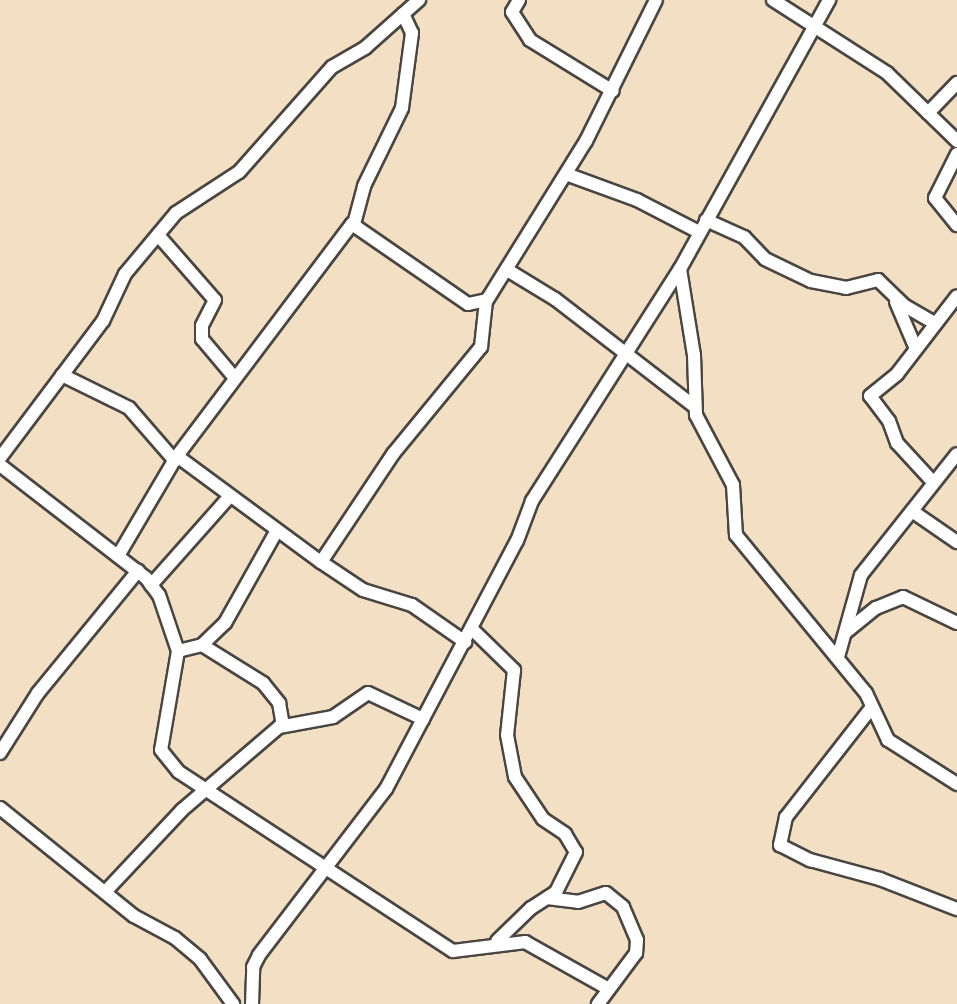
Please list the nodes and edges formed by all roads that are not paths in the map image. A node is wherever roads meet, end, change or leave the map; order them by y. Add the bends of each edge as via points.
1 (419, 0) edge
2 (519, 0) edge
3 (656, 0) edge
4 (773, 0) edge
5 (829, 0) edge
6 (403, 14) junction
7 (815, 25) junction
8 (957, 83) edge
9 (613, 91) junction
10 (928, 113) junction
11 (957, 141) edge
12 (957, 154) edge
13 (566, 174) junction
14 (354, 224) junction
15 (957, 225) edge
16 (703, 226) junction
17 (158, 235) junction
18 (680, 269) junction
19 (509, 271) junction
20 (893, 295) junction
21 (957, 296) edge
22 (486, 301) junction
23 (934, 323) junction
24 (916, 349) junction
25 (622, 354) junction
26 (62, 375) junction
27 (234, 377) junction
28 (695, 407) junction
29 (957, 454) edge
30 (0, 458) edge
31 (176, 459) junction
32 (0, 465) edge
33 (932, 481) junction
34 (229, 497) junction
35 (912, 511) junction
36 (276, 532) junction
37 (957, 542) edge
38 (118, 556) junction
39 (321, 562) junction
40 (138, 571) junction
41 (151, 585) junction
42 (957, 623) edge
43 (472, 629) junction
44 (846, 632) junction
45 (465, 642) junction
46 (202, 645) junction
47 (178, 651) junction
48 (838, 657) junction
49 (872, 707) junction
50 (423, 719) junction
51 (283, 726) junction
52 (1, 750) edge
53 (957, 784) edge
54 (204, 792) junction
55 (0, 808) edge
56 (330, 867) junction
57 (106, 891) junction
58 (545, 898) junction
59 (957, 909) edge
60 (495, 943) junction
61 (607, 988) junction
62 (233, 1004) edge
63 (252, 1004) edge
64 (598, 1004) edge

1 - 6 street
2 - 9 street via 512,12 530,40
3 - 9 street
4 - 7 street
5 - 7 street
6 - 14 street via 412,33 402,108 364,186
6 - 17 street via 366,47 332,67 245,167 176,213
7 - 10 street via 887,73
7 - 16 street
8 - 10 street
9 - 13 street
10 - 11 street
12 - 15 street via 935,198
13 - 16 street
13 - 19 street
14 - 22 street via 468,304
14 - 27 street
16 - 18 street
16 - 20 street via 744,237 765,259 811,281 846,288 874,278
17 - 26 street via 125,274 112,307
17 - 27 street via 215,300 202,326 202,339
18 - 25 street
18 - 28 street via 694,355
19 - 22 street
19 - 25 street via 555,299
20 - 23 street
20 - 24 street
21 - 23 street
22 - 39 street via 481,347 393,454
23 - 24 street
24 - 33 street via 870,397 889,421 894,440
25 - 28 street
25 - 43 street via 532,501
26 - 30 street
26 - 31 street via 129,408
27 - 31 street
28 - 48 street via 733,485 736,535
29 - 33 street
31 - 34 street
31 - 38 street
32 - 38 street
33 - 35 street
34 - 36 street
34 - 41 street
35 - 37 street
35 - 44 street via 861,575
36 - 39 street
36 - 46 street via 236,609
38 - 40 street
39 - 45 street via 363,590 412,605
40 - 41 street
40 - 52 street via 38,693
41 - 47 street via 174,628
42 - 44 street via 903,597 876,608
43 - 45 street
43 - 58 street via 515,674 507,735 515,777 543,819 575,848 559,889
44 - 48 street
45 - 50 street
46 - 47 street
46 - 51 street via 263,683 279,703
47 - 54 street via 161,750
48 - 49 street
49 - 53 street via 888,740
49 - 59 street via 786,817 780,845
50 - 51 street via 368,693 333,717
50 - 56 street via 386,789 368,806
51 - 54 street
54 - 56 street
54 - 57 street
55 - 57 street via 16,826
56 - 60 street via 453,951
56 - 63 street via 259,955 253,967
57 - 62 street via 200,959
58 - 60 street
58 - 61 street via 578,902 606,893 623,907 637,940 636,953
60 - 61 street via 525,942
61 - 64 street

